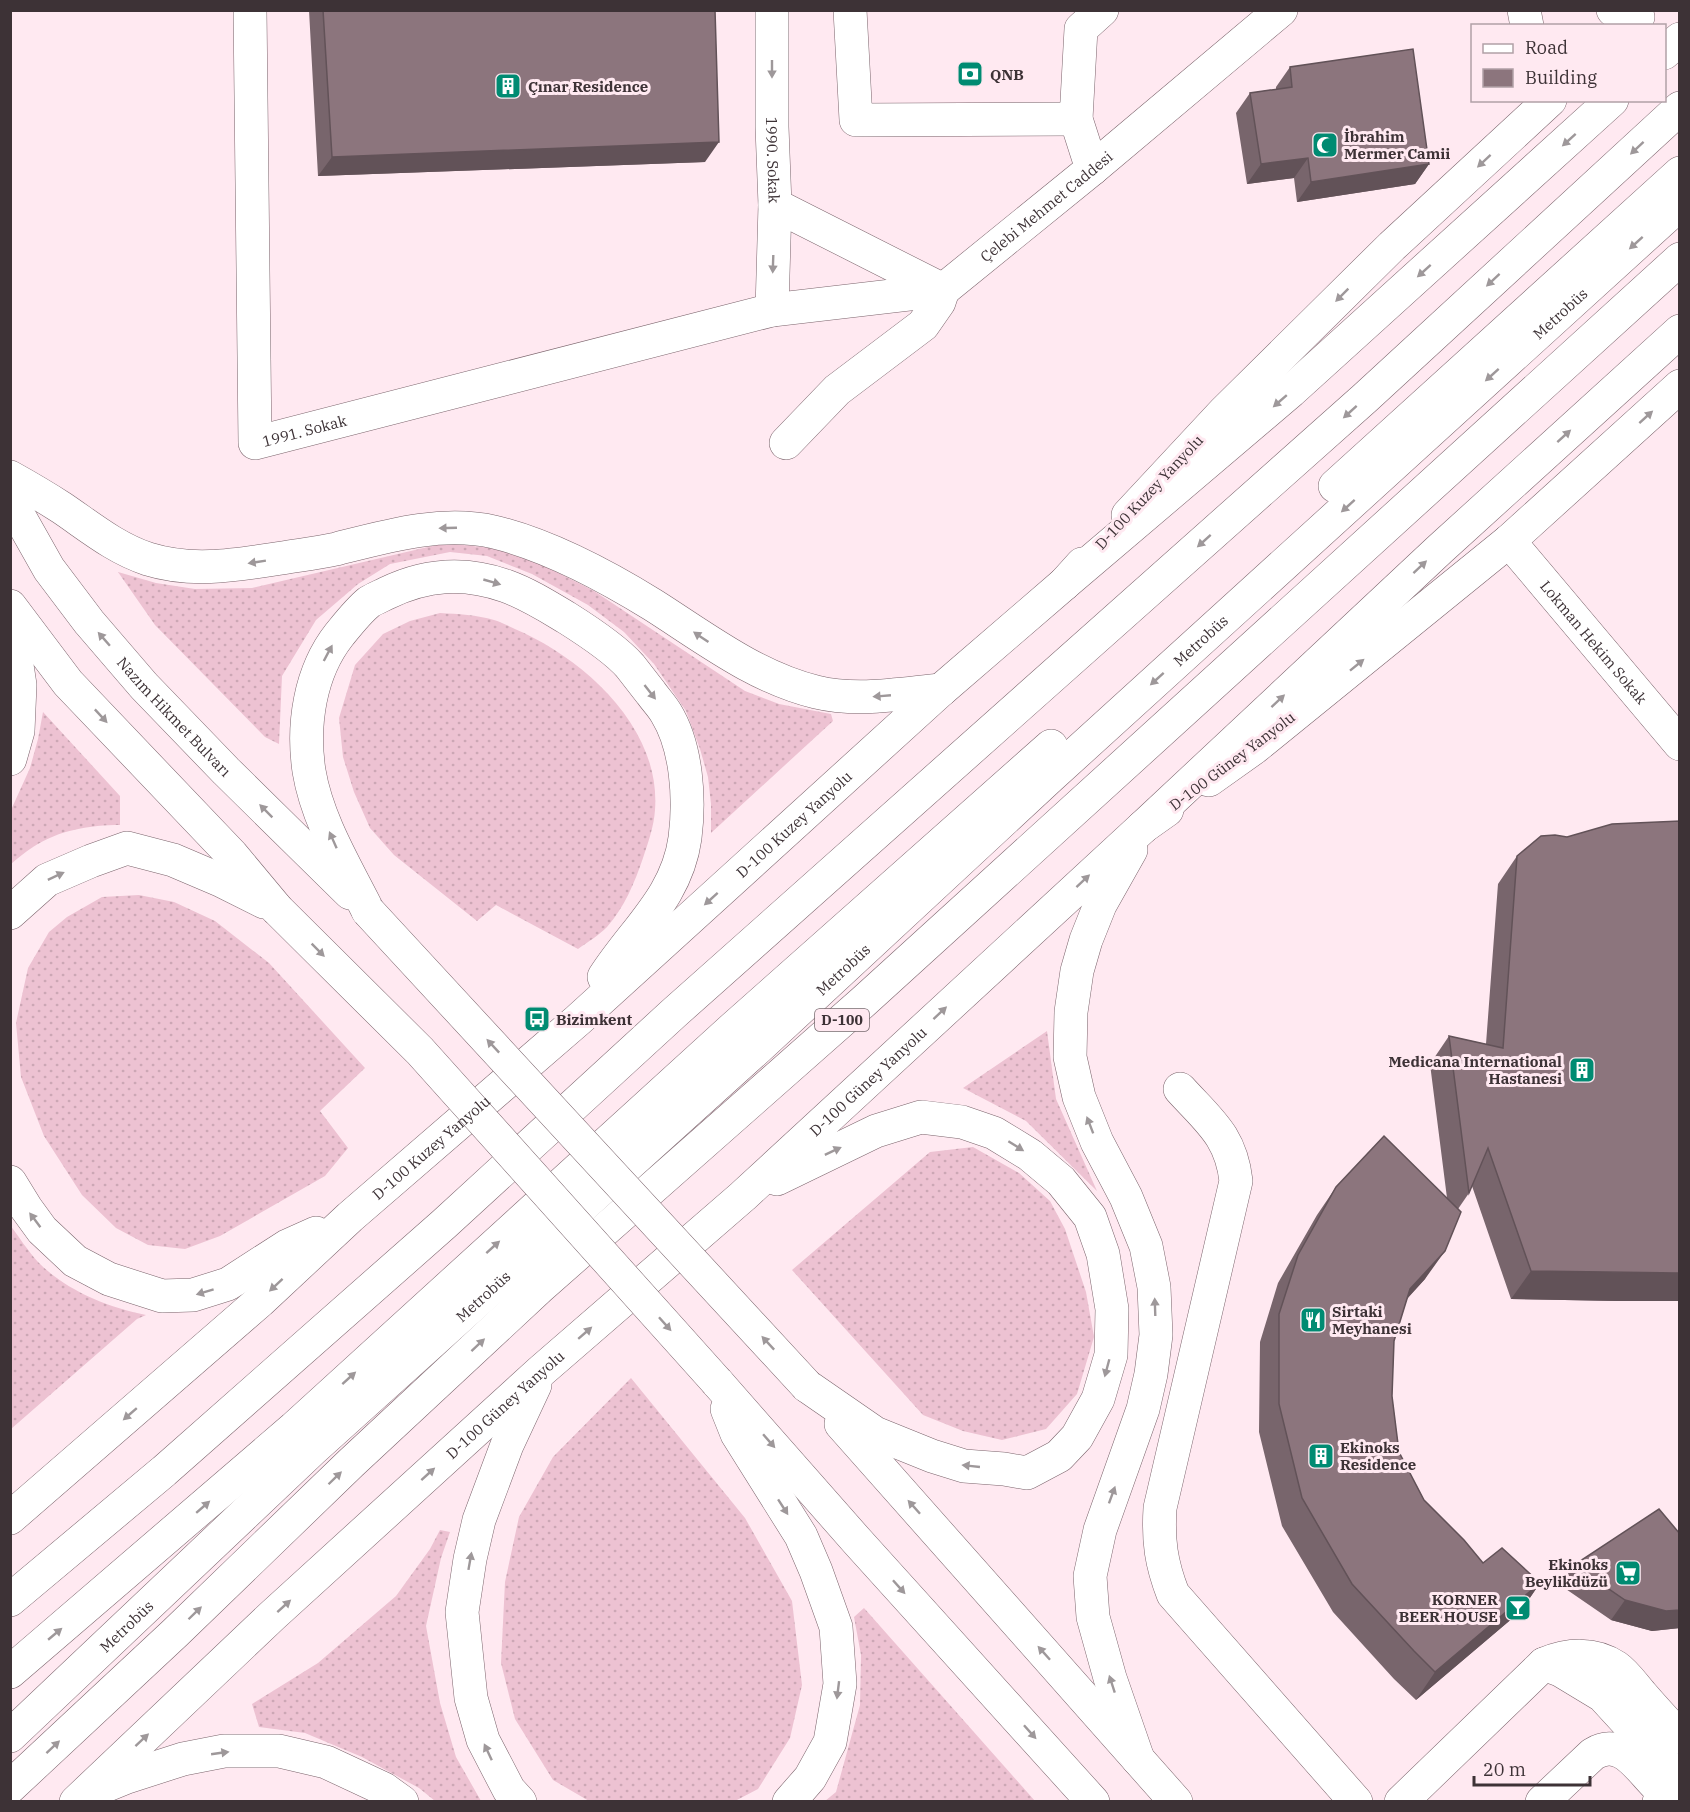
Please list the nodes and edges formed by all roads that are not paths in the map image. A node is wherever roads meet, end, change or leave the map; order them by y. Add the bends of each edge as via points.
1 (250, 10) edge
2 (772, 10) edge
3 (850, 10) edge
4 (1281, 10) edge
5 (1082, 17) edge
6 (1680, 39) edge
7 (1666, 52) edge
8 (1610, 102) edge
9 (1535, 108) edge
10 (1680, 108) edge
11 (1076, 119) junction
12 (1092, 169) junction
13 (1680, 173) edge
14 (1680, 204) edge
15 (775, 205) junction
16 (1680, 259) edge
17 (943, 290) junction
18 (772, 310) junction
19 (1680, 331) edge
20 (1680, 387) edge
21 (786, 443) dead end
22 (10, 477) edge
23 (10, 500) edge
24 (1509, 541) junction
25 (1064, 584) junction
26 (10, 606) edge
27 (10, 619) edge
28 (941, 690) junction
29 (1680, 744) edge
30 (10, 759) edge
31 (1143, 827) junction
32 (277, 909) junction
33 (368, 911) junction
34 (10, 913) edge
35 (578, 1020) junction
36 (1180, 1089) dead end
37 (10, 1182) edge
38 (743, 1196) junction
39 (350, 1217) junction
40 (541, 1371) junction
41 (717, 1382) junction
42 (807, 1386) junction
43 (10, 1518) edge
44 (10, 1600) edge
45 (1544, 1664) junction
46 (10, 1672) edge
47 (10, 1736) edge
48 (1680, 1737) edge
49 (1138, 1759) junction
50 (10, 1787) edge
51 (1671, 1790) edge
52 (80, 1798) edge
53 (402, 1802) edge
54 (519, 1802) edge
55 (789, 1802) edge
56 (1093, 1802) edge
57 (1176, 1802) edge
58 (1356, 1802) edge
59 (1401, 1802) edge
60 (1542, 1802) edge

1 - 18 main road, 1991. Sokak via 255,443
2 -> 15 main road, 1990. Sokak
3 - 11 main road via 856,120
4 - 12 main road, Çelebi Mehmet Caddesi
5 - 11 main road
6 - 7 main road
8 -> 25 main road via 1291,391
9 -> 25 main road, D-100 Kuzey Yanyolu via 1224,412
10 -> 44 main road via 1365,398 674,1013 418,1248 182,1456
11 - 12 main road
12 - 17 main road, Çelebi Mehmet Caddesi
46 -> 13 main road, Metrobüs via 303,1420
14 -> 47 main road, Metrobüs via 312,1450
15 - 17 main road
15 -> 18 main road, 1990. Sokak
50 -> 16 main road, D-100 via 539,1288 863,1002
17 - 18 main road
17 - 21 main road via 923,325 837,390
31 -> 19 main road
24 -> 20 main road, D-100 Güney Yanyolu
28 -> 22 main road via 852,697 816,692 767,674 719,649 652,605 552,551 494,532 451,527 219,568 180,566 109,542
33 -> 23 main road, Nazım Hikmet Bulvarı via 144,686 49,569
24 - 29 main road, Lokman Hekim Sokak
31 -> 24 main road, D-100 Güney Yanyolu via 1254,748
25 - 28 main road, D-100 Kuzey Yanyolu
26 -> 32 main road via 68,683 232,855
27 - 30 main road via 20,685 18,731
28 -> 35 main road, D-100 Kuzey Yanyolu
38 -> 31 main road, D-100 Güney Yanyolu
49 -> 31 main road via 1093,1617 1090,1576 1100,1530 1149,1386 1156,1335 1154,1287 1146,1246 1097,1142 1079,1097 1070,1057 1071,1012 1086,940
34 -> 32 main road via 47,880 126,848 173,860
32 -> 41 main road, bridge via 420,1051
33 -> 35 main road via 334,843 309,770 307,728 313,685 329,648 370,602 403,585 435,577 476,578 537,600 584,629 628,664 666,713 680,746 686,774 685,839 675,873 658,907 614,962
42 -> 33 main road, bridge
35 - 39 main road, D-100 Kuzey Yanyolu
36 - 58 main road via 1225,1140 1236,1181 1160,1508 1158,1530 1165,1573 1173,1594
39 -> 37 main road via 288,1246 228,1284 193,1295 162,1296 109,1279 75,1261 42,1230
40 -> 38 main road, D-100 Güney Yanyolu
38 -> 42 main road via 892,1125 921,1118 962,1122 994,1133 1030,1155 1061,1181 1090,1217 1103,1254 1112,1309 1111,1355 1098,1399 1077,1437 1059,1456 1027,1473 964,1466 932,1456 875,1433
39 -> 43 main road, D-100 Kuzey Yanyolu via 260,1301
52 -> 40 main road, D-100 Güney Yanyolu via 272,1616
54 -> 40 main road via 483,1740 471,1698 462,1612 479,1520
41 -> 55 main road via 737,1434 801,1536 836,1628 840,1684 830,1742 810,1778
41 -> 56 main road
49 -> 42 main road
45 - 48 main road via 1574,1655 1611,1664
45 - 51 main road via 1603,1696
45 - 59 main road
49 - 57 main road
51 - 60 main road via 1618,1749 1608,1748 1593,1754
52 -> 53 main road via 183,1759 224,1751 279,1751 326,1762 384,1789

